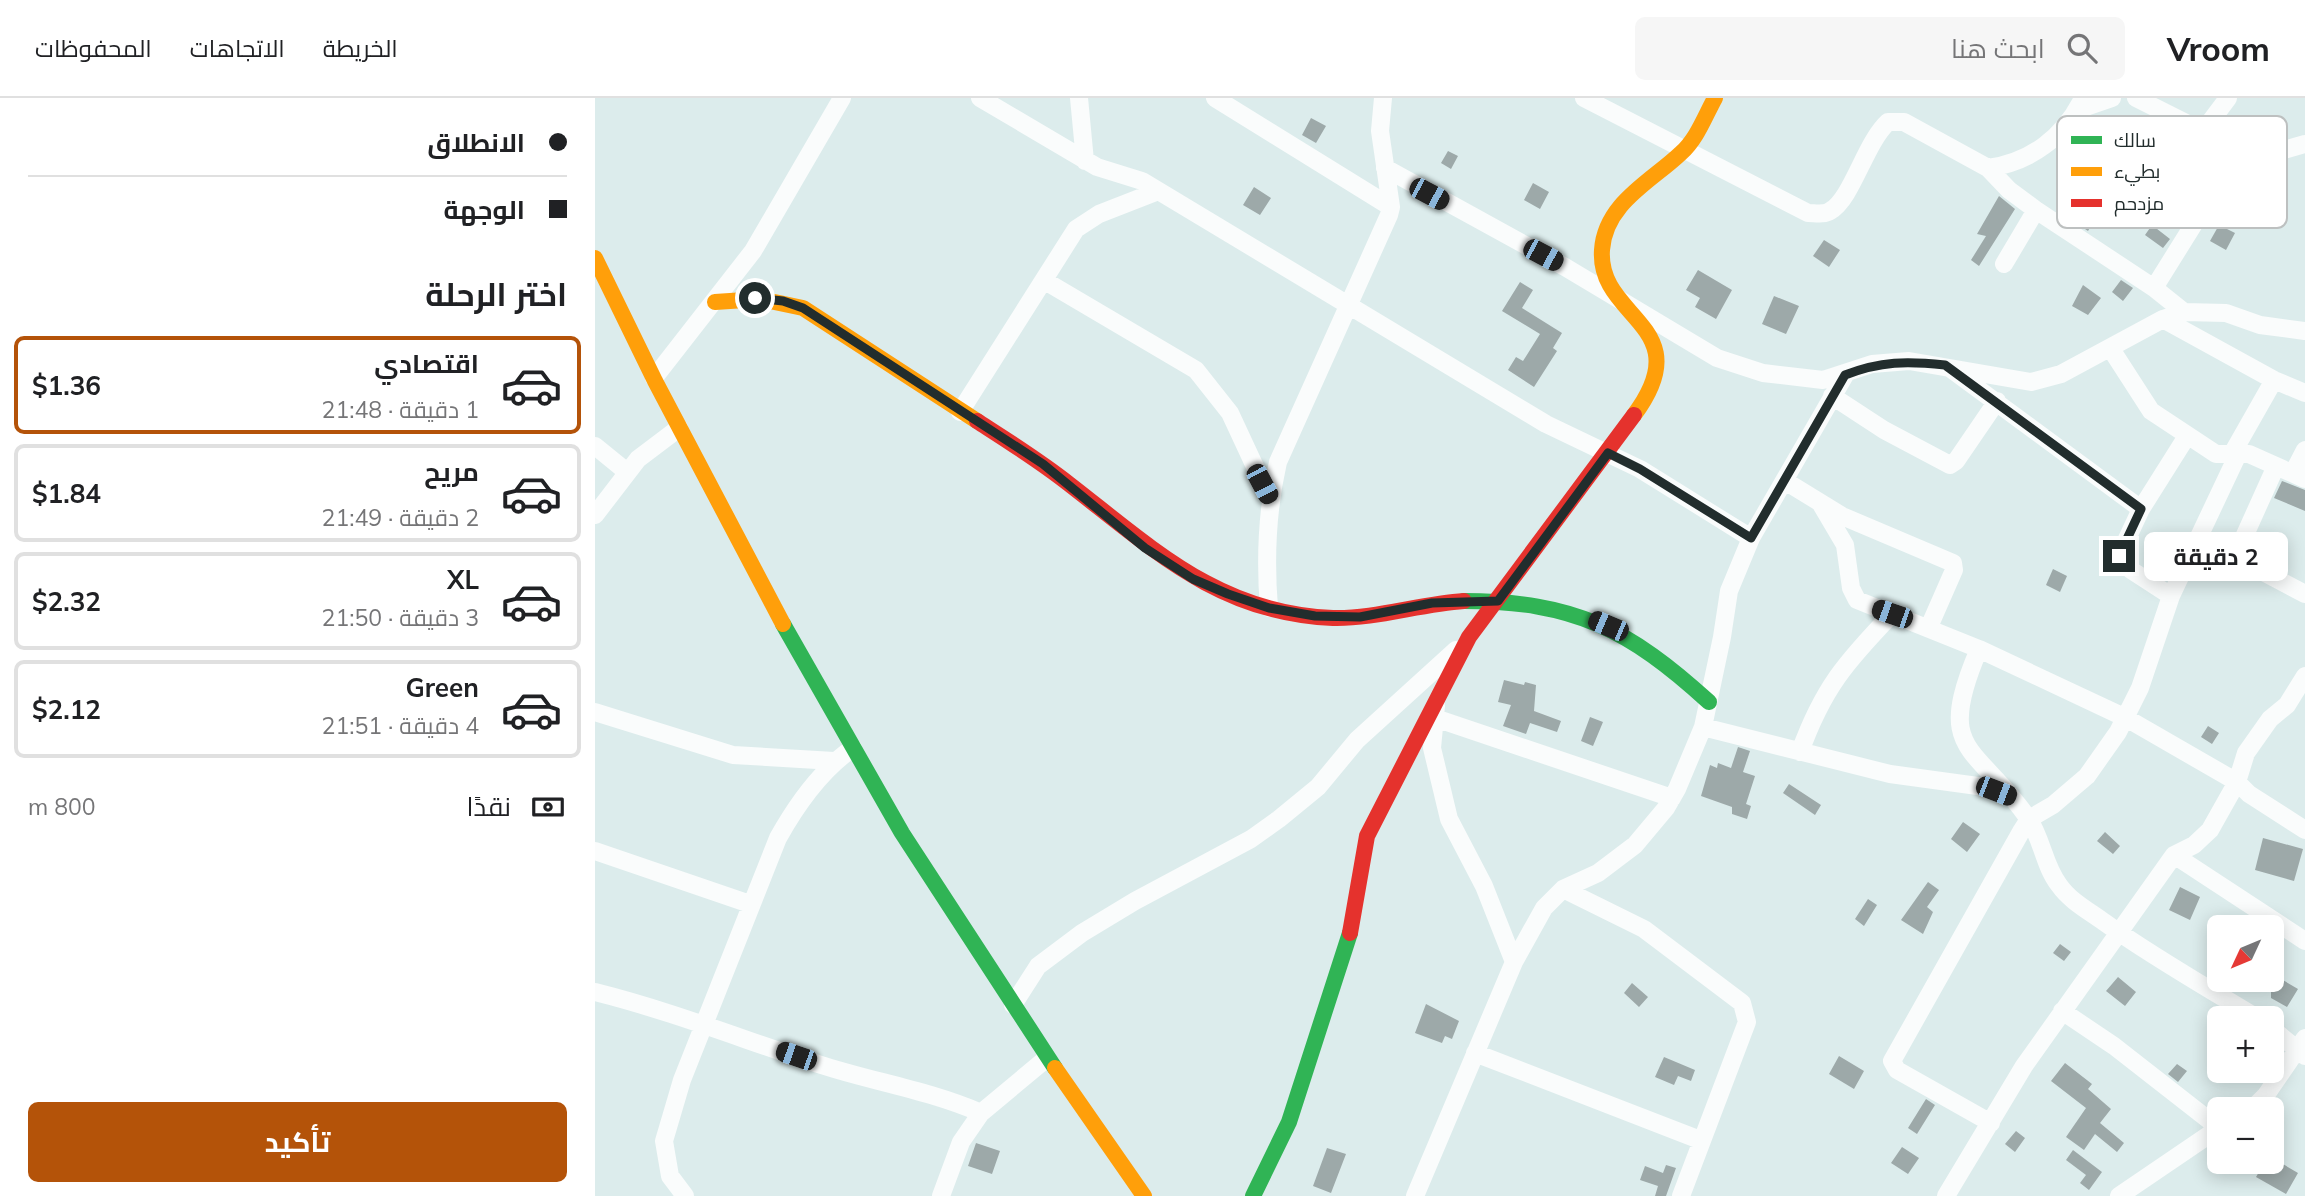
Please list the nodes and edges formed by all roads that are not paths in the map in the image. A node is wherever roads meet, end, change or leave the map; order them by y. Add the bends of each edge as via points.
1 (842, 98) edge
2 (980, 98) edge
3 (1079, 98) edge
4 (1215, 98) edge
5 (1383, 98) edge
6 (1584, 98) edge
7 (1716, 98) edge
8 (2112, 98) edge
9 (2136, 98) edge
10 (2228, 98) edge
11 (1235, 103) edge
12 (2080, 104) edge
13 (2174, 116) edge
14 (2214, 116) edge
15 (2057, 128) edge
16 (2305, 144) edge
17 (2287, 149) edge
18 (1684, 151) junction
19 (1085, 161) junction
20 (1385, 168) junction
21 (1988, 168) junction
22 (1158, 191) junction
23 (1391, 207) junction
24 (2036, 210) junction
25 (2057, 224) edge
26 (2063, 228) edge
27 (2191, 228) edge
28 (595, 258) edge
29 (2004, 264) dead end
30 (1045, 281) junction
31 (2154, 288) junction
32 (1622, 301) junction
33 (715, 302) junction
34 (1349, 304) junction
35 (2184, 312) junction
36 (2162, 319) junction
37 (2305, 331) edge
38 (2112, 349) junction
39 (1945, 365) junction
40 (1845, 375) junction
41 (654, 378) junction
42 (2274, 380) junction
43 (2305, 393) edge
44 (1832, 396) junction
45 (1997, 401) junction
46 (960, 412) junction
47 (679, 428) junction
48 (2187, 436) junction
49 (595, 446) edge
50 (2305, 450) edge
51 (1608, 453) junction
52 (2236, 453) junction
53 (2276, 466) junction
54 (627, 472) junction
55 (2299, 476) edge
56 (1785, 481) junction
57 (1270, 499) junction
58 (1822, 506) junction
59 (2141, 509) junction
60 (595, 515) edge
61 (1751, 538) junction
62 (2305, 594) edge
63 (2171, 596) junction
64 (1498, 601) junction
65 (1269, 608) junction
66 (1892, 614) junction
67 (1929, 627) junction
68 (1469, 638) junction
69 (1979, 649) junction
70 (2305, 676) edge
71 (1437, 699) junction
72 (1709, 702) junction
73 (595, 712) edge
74 (1435, 718) junction
75 (2126, 718) junction
76 (1703, 727) junction
77 (853, 748) junction
78 (1800, 752) junction
79 (834, 761) junction
80 (2237, 782) junction
81 (2010, 796) junction
82 (1672, 798) junction
83 (2029, 819) junction
84 (2305, 830) edge
85 (595, 851) edge
86 (2173, 855) junction
87 (1563, 889) junction
88 (750, 904) junction
89 (2118, 932) junction
90 (2305, 941) edge
91 (1514, 962) junction
92 (595, 992) edge
93 (1013, 1005) junction
94 (2238, 1006) edge
95 (2062, 1011) junction
96 (705, 1024) junction
97 (2284, 1036) edge
98 (2303, 1048) edge
99 (1475, 1053) junction
100 (1047, 1058) junction
101 (2262, 1097) edge
102 (981, 1113) junction
103 (2207, 1119) edge
104 (1991, 1123) junction
105 (2207, 1136) edge
106 (1700, 1140) junction
107 (685, 1196) edge
108 (941, 1196) edge
109 (1144, 1196) edge
110 (1253, 1196) edge
111 (1415, 1196) edge
112 (1681, 1196) edge
113 (1946, 1196) edge
114 (2119, 1196) edge

1 - 33 street via 754,251
2 - 19 street
3 - 19 street
4 - 11 street
5 - 20 street via 1380,131
6 - 18 street
7 - 18 street
8 - 12 street
9 - 13 street
10 - 14 street
11 - 23 street
15 - 21 street via 2028,158
16 - 17 street
18 - 21 street via 1808,213 1829,212 1840,203 1877,132 1888,122 1904,122
18 - 32 street via 1641,185 1607,232 1602,265
19 - 22 street
20 - 23 street
20 - 32 street
21 - 24 street
22 - 30 street via 1086,220
22 - 34 street
23 - 34 street
24 - 25 street
24 - 29 street
26 - 31 street
27 - 31 street
28 - 41 street
30 - 46 street
30 - 57 street via 1196,370 1230,413
31 - 35 street
32 - 40 street via 1717,358 1763,373 1823,380
32 - 51 street via 1657,346 1659,368 1643,407
33 - 41 street
33 - 46 street via 755,298 803,308
34 - 51 street via 1546,424
34 - 57 street via 1284,443
35 - 36 street
35 - 37 street via 2226,313 2260,325
36 - 38 street
36 - 42 street
38 - 39 street via 2031,382
38 - 48 street via 2148,409
39 - 40 street via 1909,361 1872,364
39 - 45 street
40 - 44 street
41 - 47 street
42 - 43 street
42 - 52 street
44 - 45 street via 1950,465
44 - 56 street
45 - 59 street
46 - 65 street via 1043,464 1145,548 1193,579
47 - 54 street
47 - 77 street
48 - 52 street via 2217,454
48 - 59 street
49 - 54 street
50 - 55 street
51 - 61 street
51 - 64 street
52 - 53 street
52 - 63 street
53 - 55 street
53 - 62 street via 2235,557
54 - 60 street
56 - 58 street
56 - 61 street
57 - 65 street
58 - 66 street via 1845,545 1853,594 1863,604
58 - 67 street via 1953,563
59 - 63 street via 2120,561
61 - 72 street via 1729,591
63 - 75 street
64 - 65 street via 1439,603 1360,617
64 - 68 street
64 - 72 street via 1559,608 1608,626 1677,670
66 - 67 street
66 - 78 street via 1822,697
67 - 69 street
68 - 71 street
68 - 93 street via 1357,740 1318,787 1289,811 1251,839 1082,933 1038,965
69 - 75 street
69 - 81 street via 1961,710 1960,732 1976,761
70 - 80 street via 2246,753
71 - 74 street
71 - 110 street via 1367,836 1349,940 1289,1122
72 - 76 street
73 - 79 street via 733,755
74 - 82 street
74 - 91 street via 1432,748 1449,819 1484,886
75 - 80 street
75 - 83 street via 2087,776
76 - 78 street
76 - 82 street
77 - 79 street
77 - 93 street via 929,877
78 - 81 street via 1890,774 1985,787
79 - 88 street via 789,818
80 - 84 street
80 - 86 street via 2210,830
81 - 83 street
82 - 87 street via 1635,845 1598,873
83 - 89 street via 2057,883
83 - 104 street via 1976,906 1892,1063
85 - 88 street
86 - 89 street
86 - 90 street
87 - 91 street via 1544,908
87 - 106 street via 1644,929 1742,1003 1747,1022
88 - 96 street
89 - 94 street
89 - 95 street
91 - 99 street
92 - 96 street
93 - 100 street
95 - 103 street
95 - 104 street
96 - 102 street via 821,1065 942,1096
96 - 107 street via 664,1141 670,1176
97 - 98 street
98 - 101 street
99 - 106 street
99 - 111 street
100 - 102 street
100 - 109 street
102 - 108 street via 961,1142
104 - 113 street
105 - 114 street
106 - 112 street

